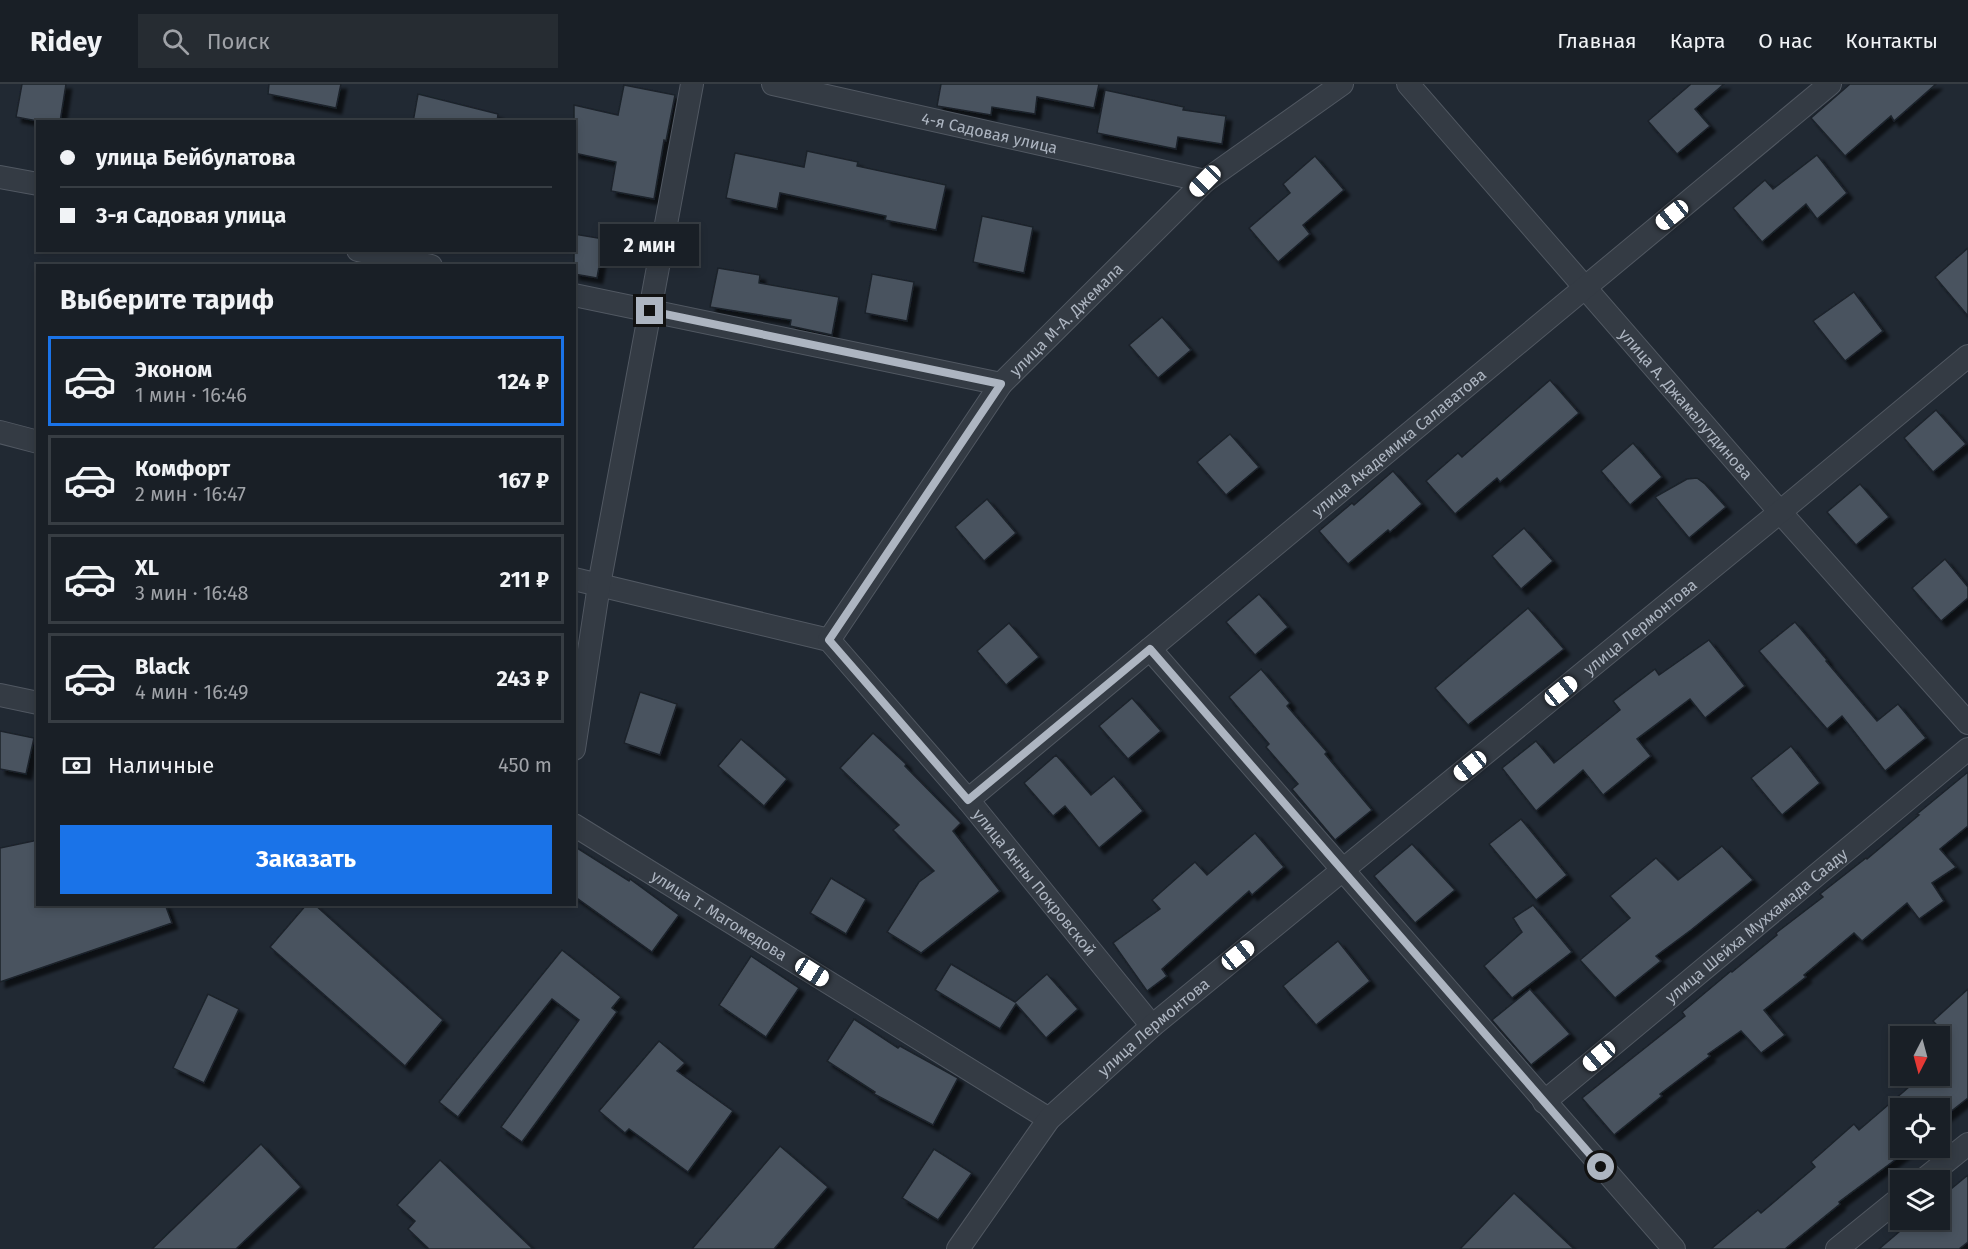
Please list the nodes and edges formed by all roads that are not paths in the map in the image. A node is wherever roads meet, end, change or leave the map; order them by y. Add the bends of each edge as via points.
1 (692, 84) edge
2 (773, 84) edge
3 (1342, 84) edge
4 (1408, 84) edge
5 (1830, 84) edge
6 (0, 177) edge
7 (1205, 181) junction
8 (36, 184) edge
9 (367, 252) edge
10 (422, 264) edge
11 (1585, 287) junction
12 (576, 295) edge
13 (650, 311) junction
14 (1968, 356) edge
15 (1001, 384) junction
16 (0, 432) edge
17 (36, 441) edge
18 (1780, 512) junction
19 (576, 579) edge
20 (599, 585) junction
21 (829, 640) junction
22 (1150, 649) junction
23 (0, 694) edge
24 (36, 703) edge
25 (1968, 723) edge
26 (576, 736) edge
27 (1968, 749) edge
28 (968, 800) junction
29 (576, 826) edge
30 (1342, 870) junction
31 (1152, 1026) junction
32 (1544, 1102) junction
33 (1049, 1119) junction
34 (1968, 1144) edge
35 (1936, 1170) edge
36 (1890, 1206) edge
37 (958, 1249) edge
38 (1674, 1249) edge
39 (1837, 1249) edge

1 - 13 street
2 - 7 street, 4-я Садовая улица
3 - 7 street, улица М-А. Джемала
4 - 11 street, улица А. Джамалутдинова
5 - 11 street, улица Академика Салаватова
6 - 8 street
7 - 15 street, улица М-А. Джемала
9 - 10 street
11 - 18 street, улица А. Джамалутдинова
11 - 22 street, улица Академика Салаватова
12 - 13 street
13 - 15 street
13 - 20 street
14 - 18 street, улица Лермонтова
15 - 21 street, улица М-А. Джемала
16 - 17 street
18 - 25 street, улица А. Джамалутдинова
18 - 30 street, улица Лермонтова
19 - 20 street
20 - 21 street
20 - 26 street
21 - 28 street, улица Анны Покровской
22 - 28 street, улица Академика Салаватова
22 - 30 street
23 - 24 street
27 - 32 street, улица Шейха Муххамада Сааду
28 - 31 street, улица Анны Покровской
29 - 33 street, улица Т. Магомедова
30 - 31 street, улица Лермонтова
30 - 32 street
31 - 33 street, улица Лермонтова
32 - 38 street
33 - 37 street, улица Лермонтова
34 - 35 street
36 - 39 street

